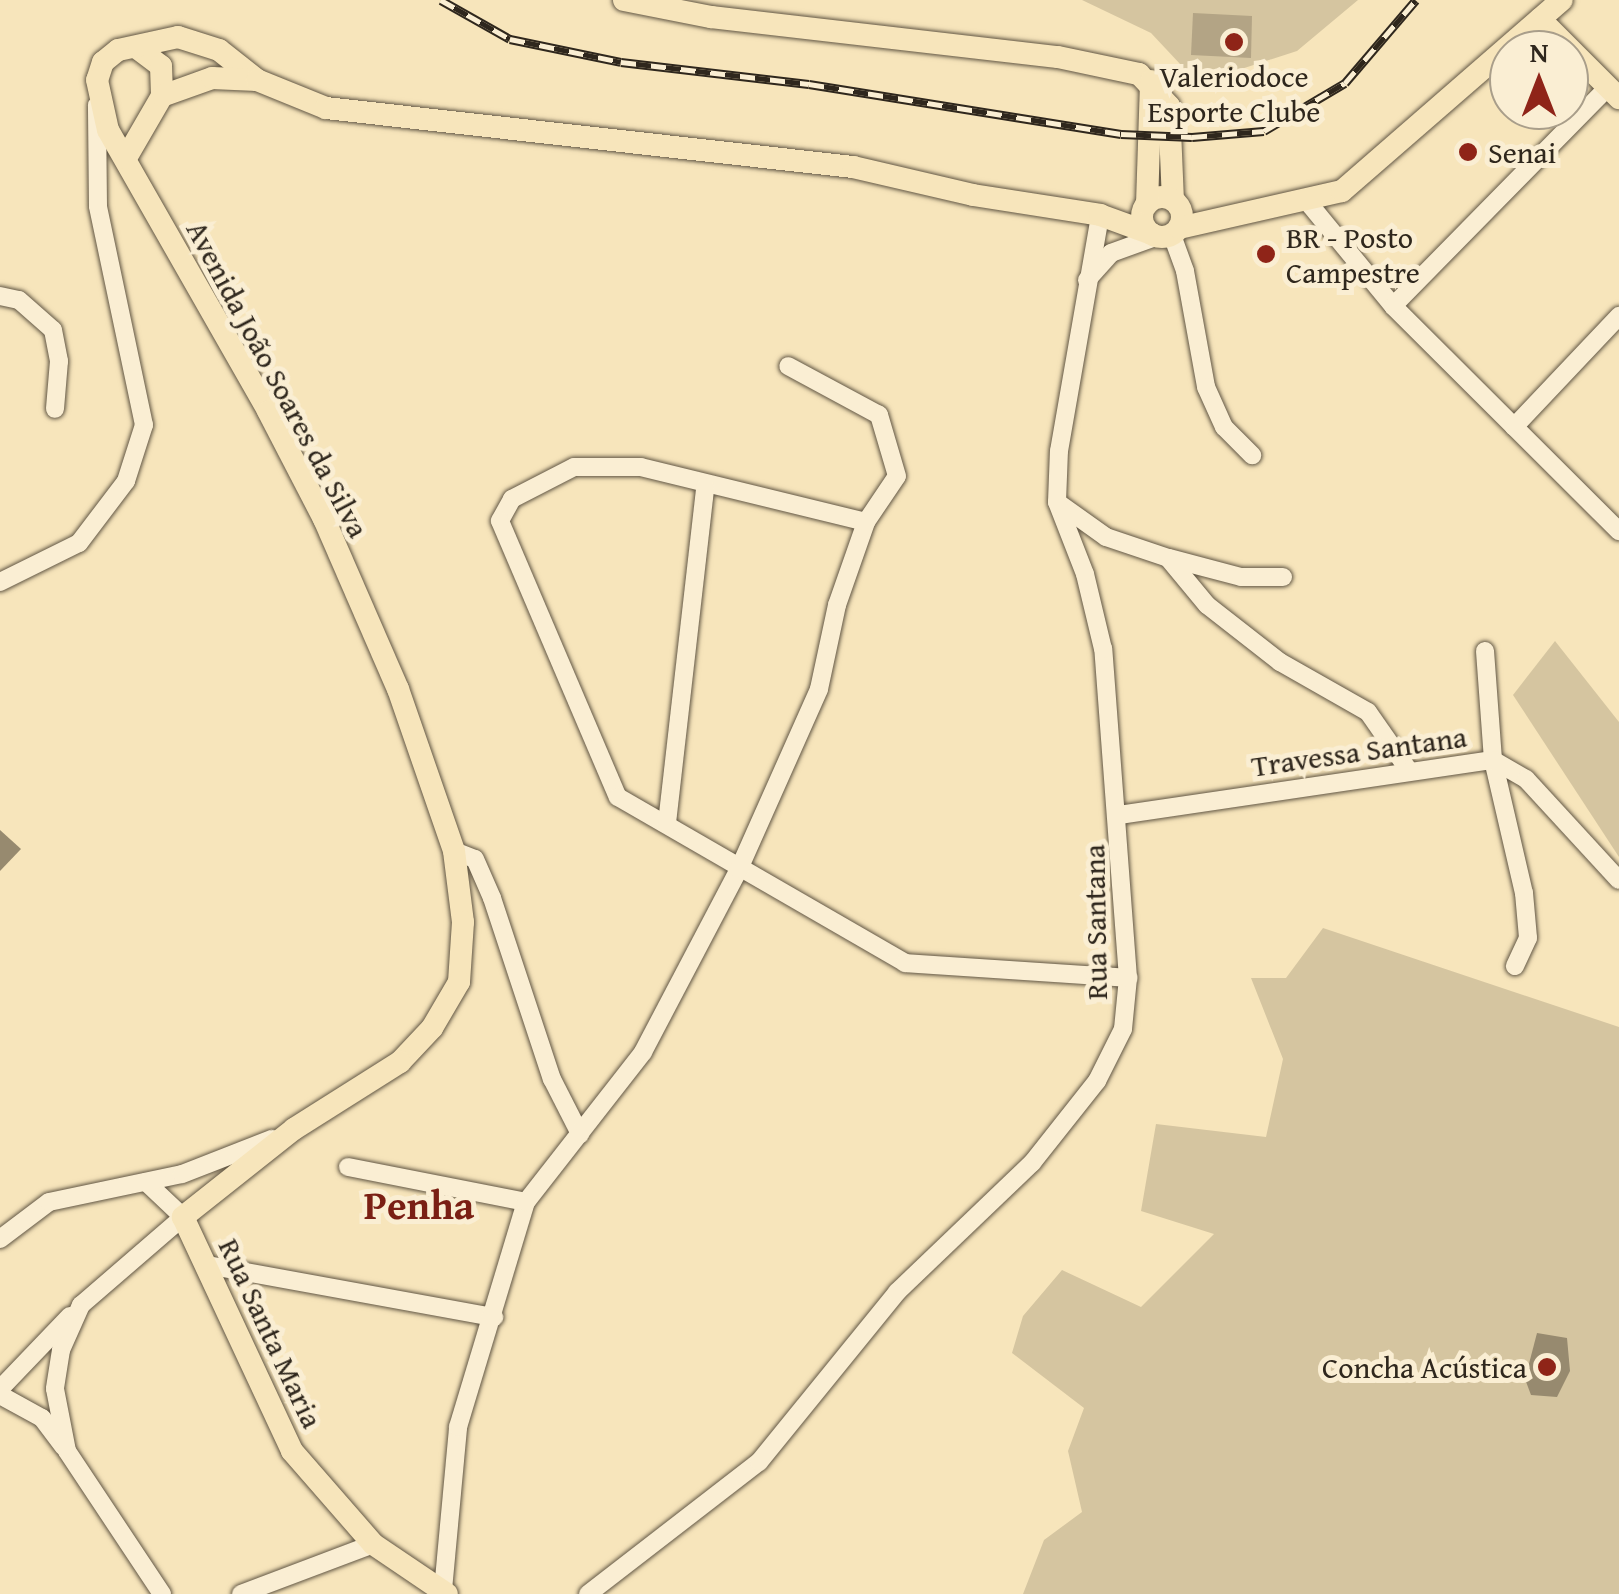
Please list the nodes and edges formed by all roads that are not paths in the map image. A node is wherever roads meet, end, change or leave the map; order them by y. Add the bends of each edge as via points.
1 (624, 0) edge
2 (1562, 0) edge
3 (1540, 19) junction
4 (137, 48) junction
5 (257, 80) junction
6 (1151, 81) junction
7 (97, 89) junction
8 (1614, 93) edge
9 (155, 103) junction
10 (126, 158) junction
11 (98, 172) junction
12 (1306, 200) junction
13 (1145, 208) junction
14 (1100, 215) junction
15 (1169, 224) junction
16 (1087, 280) junction
17 (0, 296) edge
18 (1393, 306) junction
19 (1619, 316) edge
20 (788, 366) dead end
21 (56, 410) dead end
22 (1514, 428) junction
23 (1252, 454) dead end
24 (705, 487) junction
25 (1057, 502) junction
26 (866, 522) junction
27 (1619, 531) edge
28 (1168, 558) junction
29 (1282, 577) dead end
30 (0, 582) edge
31 (1486, 651) dead end
32 (1492, 760) junction
33 (1407, 768) junction
34 (1119, 815) junction
35 (667, 823) junction
36 (454, 850) junction
37 (739, 869) junction
38 (1619, 880) edge
39 (1515, 966) dead end
40 (1128, 978) junction
41 (294, 1129) junction
42 (580, 1134) junction
43 (348, 1167) dead end
44 (146, 1182) junction
45 (526, 1202) junction
46 (183, 1217) junction
47 (0, 1239) edge
48 (206, 1265) junction
49 (81, 1305) junction
50 (494, 1317) junction
51 (0, 1392) edge
52 (67, 1450) junction
53 (373, 1544) junction
54 (448, 1593) edge
55 (162, 1594) edge
56 (241, 1594) edge
57 (588, 1594) edge

1 - 6 main road via 711,17 1058,57
2 - 3 main road
3 - 8 main road
3 - 12 main road via 1342,191
4 - 5 main road via 198,38
4 - 7 main road via 110,55 98,71
4 - 9 main road via 161,66
5 - 9 main road via 212,78
5 - 14 main road via 326,108 406,122 852,167
6 - 13 main road
6 - 15 main road via 1168,106
7 - 9 main road via 112,110
7 - 10 main road, Avenida João Soares da Silva via 108,130
7 - 11 street
8 - 18 street
9 - 10 main road
10 - 11 street via 114,158
10 - 36 main road, Avenida João Soares da Silva via 324,519 398,689
11 - 30 street via 119,329 144,425 126,481 79,543
12 - 15 main road
12 - 18 street
13 - 14 main road
13 - 15 main road
14 - 15 main road
14 - 16 street, Rua Santana
15 - 16 street via 1112,253
15 - 23 street via 1186,271 1206,387 1224,428
16 - 25 street, Rua Santana
17 - 21 street via 19,300 52,330 59,361
18 - 22 street
19 - 22 street
20 - 26 street via 879,415 897,476
22 - 27 street
24 - 26 street
24 - 35 street
24 - 35 street via 641,467 574,467 512,499 500,521 618,797
25 - 28 street via 1106,537
25 - 34 street, Rua Santana via 1085,574 1103,650
26 - 37 street via 837,605 819,689
28 - 29 street via 1242,577
28 - 33 street via 1207,605 1280,662 1368,712
31 - 32 street
32 - 33 street, Travessa Santana
32 - 38 street, Travessa Santana via 1526,779
32 - 39 street via 1524,893 1528,938
33 - 34 street, Travessa Santana
34 - 40 street, Rua Santana
35 - 37 street
36 - 41 main road, Avenida João Soares da Silva via 463,922 459,982 400,1062
36 - 42 street via 475,859 552,1079
37 - 40 street via 905,963
37 - 42 street via 643,1052
40 - 57 street, Rua Santana via 1123,1029 1097,1081 1032,1163 896,1292 759,1462
41 - 44 street via 218,1163
41 - 46 main road, Avenida João Soares da Silva
42 - 45 street
43 - 45 street
44 - 46 street
44 - 47 street via 49,1202
45 - 50 street
46 - 48 main road, Rua Santa Maria
46 - 49 street, Avenida João Soares da Silva
48 - 50 street
48 - 53 main road, Rua Santa Maria via 292,1450
49 - 51 street
49 - 52 street, Avenida João Soares da Silva via 60,1350 55,1388
50 - 54 street via 458,1427
51 - 52 street, Avenida João Soares da Silva via 42,1418
52 - 55 street, Avenida João Soares da Silva
53 - 54 main road, Rua Santa Maria
53 - 56 street

